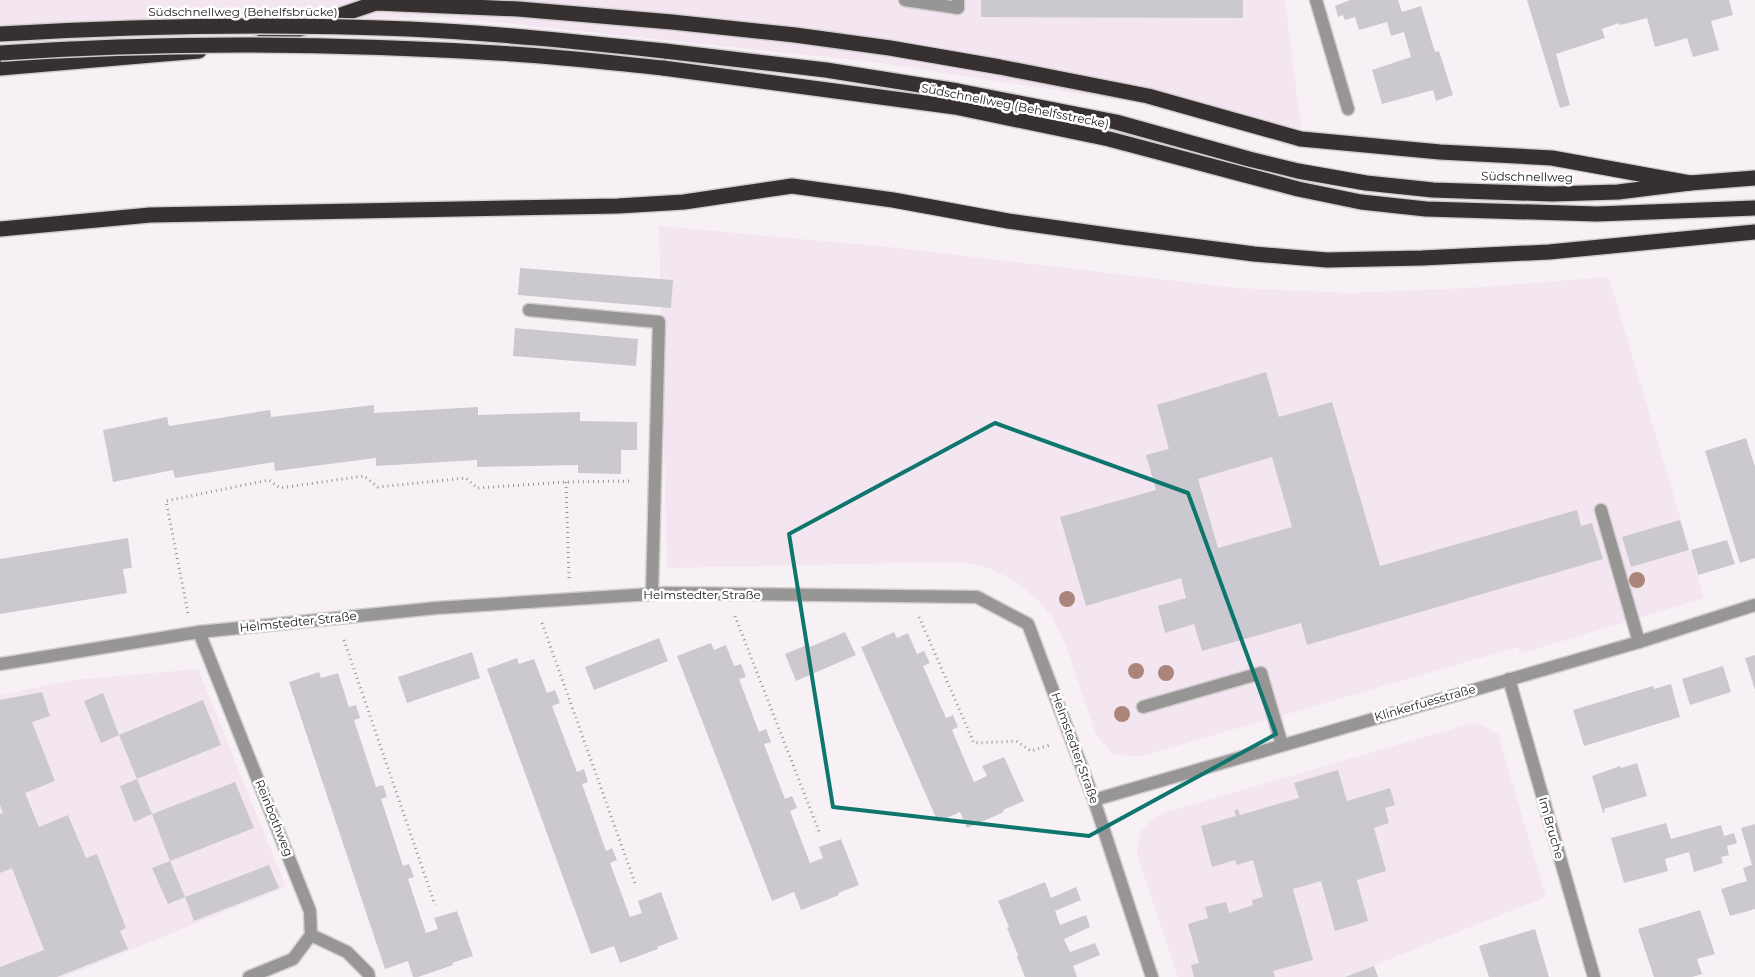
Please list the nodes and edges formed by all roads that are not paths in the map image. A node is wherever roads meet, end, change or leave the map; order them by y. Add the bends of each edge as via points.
1 (905, 0) edge
2 (958, 0) edge
3 (1316, 0) edge
4 (0, 34) edge
5 (665, 51) joint
6 (0, 53) edge
7 (0, 68) edge
8 (1348, 109) dead end
9 (1298, 171) joint
10 (1755, 178) edge
11 (1690, 183) junction
12 (1755, 208) edge
13 (0, 228) edge
14 (1755, 232) edge
15 (529, 310) dead end
16 (1601, 510) dead end
17 (652, 594) junction
18 (1755, 605) edge
19 (195, 632) junction
20 (1639, 642) junction
21 (0, 664) edge
22 (1509, 679) junction
23 (1143, 707) dead end
24 (1282, 745) junction
25 (1094, 800) junction
26 (311, 935) junction
27 (249, 977) edge
28 (370, 977) edge
29 (1152, 977) edge
30 (1594, 977) edge

1 - 2 street via 958,8
3 - 8 street
4 - 5 highway, Südschnellweg (Behelfsbrücke), bridge via 157,26 271,25 516,36
5 - 9 highway, Südschnellweg (Behelfsstrecke) via 958,90 1116,122
6 - 12 highway, Südschnellweg (Behelfsstrecke), bridge via 155,45 270,44 515,54 663,68 955,107 1108,139 1298,189 1361,202 1426,209 1597,214
7 - 11 highway via 247,46 376,3 518,9 672,22 890,48 1148,96 1301,139 1552,158
9 - 11 highway, Südschnellweg via 1366,183 1472,192 1618,192
10 - 11 highway, Südschnellweg
13 - 14 highway via 150,215 618,206 684,202 792,186 1122,238 1327,260 1549,252
15 - 17 street via 659,322
16 - 20 street
17 - 19 street, Helmstedter Straße via 436,608
17 - 25 street, Helmstedter Straße via 977,597 1028,624
18 - 20 street, Klinkerfuesstraße
19 - 21 street, Helmstedter Straße
19 - 26 street, Reinbothweg via 310,910
20 - 22 street, Klinkerfuesstraße
22 - 24 street, Klinkerfuesstraße
22 - 30 street, Im Bruche
23 - 24 street via 1261,673
24 - 25 street, Klinkerfuesstraße
25 - 29 street, Helmstedter Straße
26 - 27 street via 293,959
26 - 28 street via 347,952

